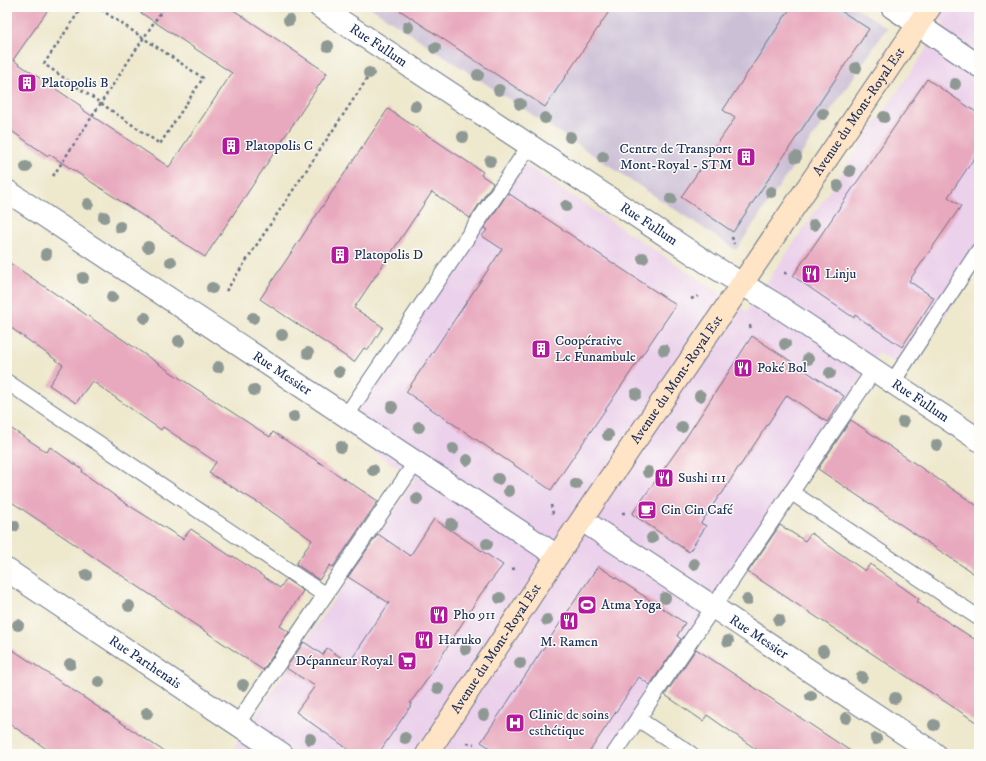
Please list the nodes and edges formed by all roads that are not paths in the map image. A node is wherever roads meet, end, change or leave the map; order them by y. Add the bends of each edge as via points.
1 (320, 7) edge
2 (892, 7) edge
3 (925, 16) edge
4 (979, 66) edge
5 (530, 145) junction
6 (7, 191) edge
7 (979, 250) edge
8 (741, 284) junction
9 (874, 370) junction
10 (7, 382) edge
11 (892, 383) junction
12 (346, 416) junction
13 (979, 440) edge
14 (416, 462) junction
15 (791, 492) junction
16 (582, 520) junction
17 (557, 556) junction
18 (7, 570) edge
19 (325, 595) junction
20 (714, 606) junction
21 (979, 618) edge
22 (638, 719) junction
23 (237, 724) junction
24 (433, 752) edge
25 (282, 754) edge
26 (614, 754) edge
27 (691, 754) edge
28 (935, 754) edge

1 - 5 street, Rue Fullum
2 - 3 street
3 - 4 street
3 - 8 main road, Avenue du Mont-Royal Est
5 - 8 street, Rue Fullum
5 - 12 lane
6 - 12 street, Rue Messier
7 - 11 lane
8 - 9 street, Rue Fullum
8 - 16 main road, Avenue du Mont-Royal Est
9 - 11 street, Rue Fullum
9 - 15 lane
10 - 19 lane
11 - 13 street, Rue Fullum
12 - 14 street, Rue Messier
14 - 17 street, Rue Messier
14 - 19 lane
15 - 20 lane
15 - 21 lane
16 - 17 main road, Avenue du Mont-Royal Est
16 - 20 street, Rue Messier
17 - 24 main road, Avenue du Mont-Royal Est
18 - 23 street, Rue Parthenais
19 - 23 lane
20 - 22 lane
20 - 28 street, Rue Messier
22 - 26 lane
22 - 27 lane
23 - 25 street, Rue Parthenais

